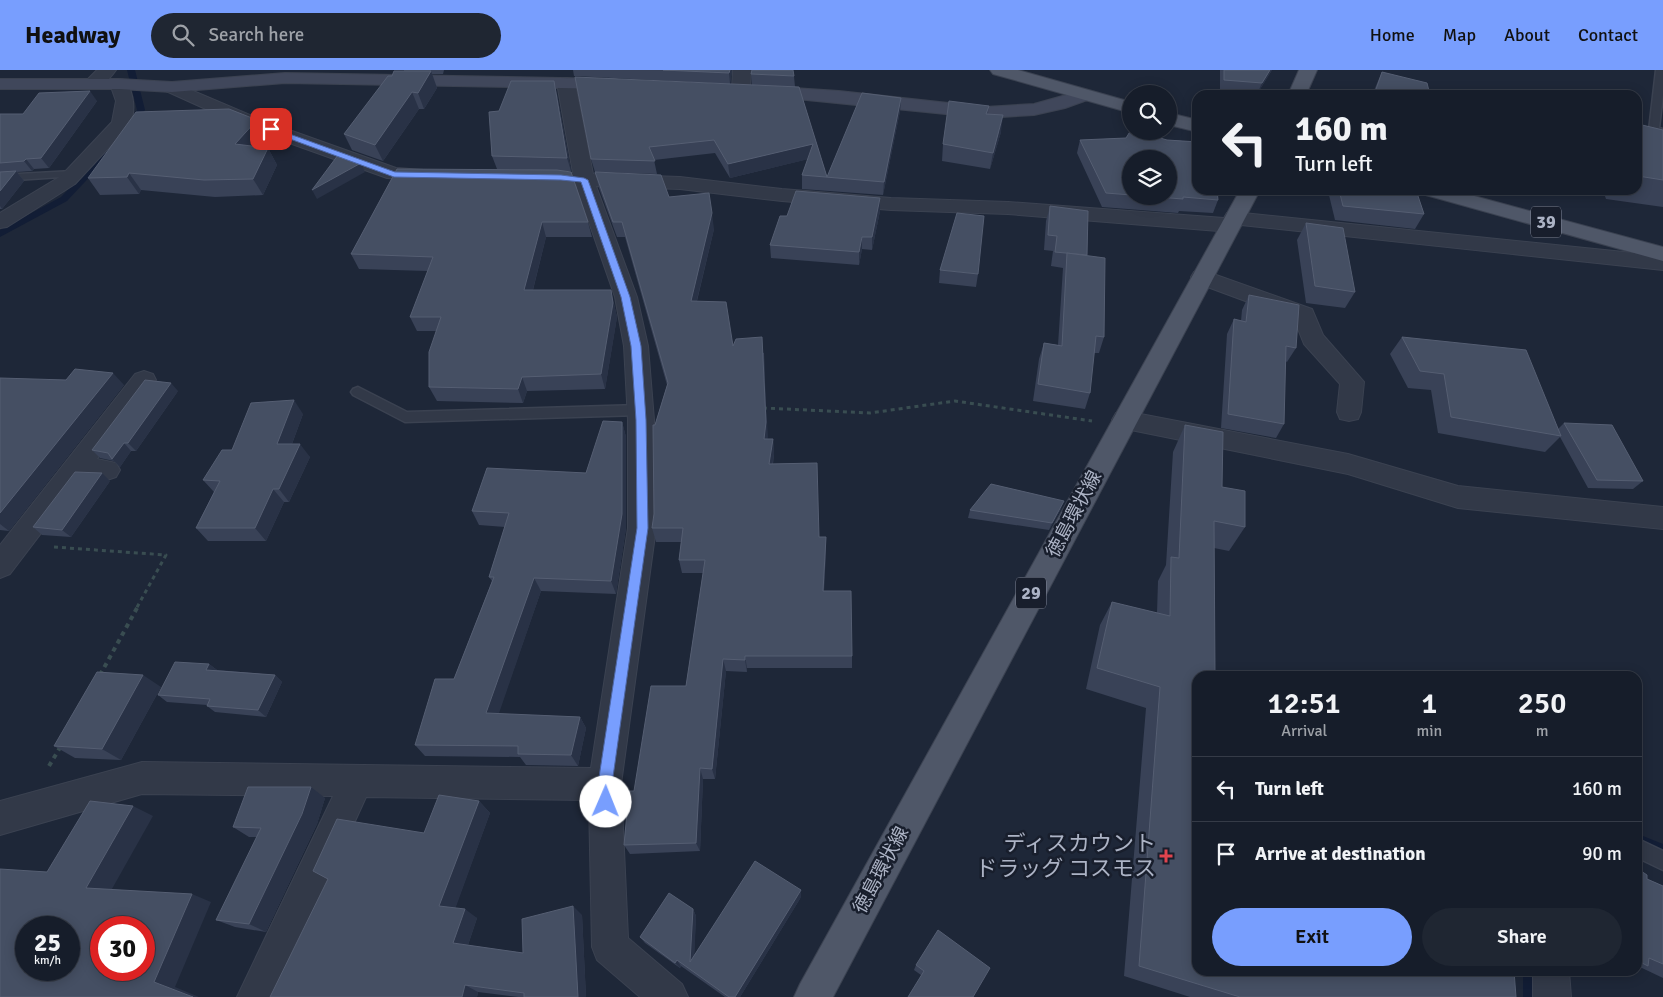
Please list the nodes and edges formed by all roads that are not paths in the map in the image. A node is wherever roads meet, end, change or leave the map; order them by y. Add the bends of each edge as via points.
1 (742, 70) edge
2 (998, 70) edge
3 (1308, 70) edge
4 (1661, 70) edge
5 (117, 79) edge
6 (560, 79) edge
7 (0, 84) edge
8 (632, 85) edge
9 (172, 87) junction
10 (1299, 90) edge
11 (1084, 95) junction
12 (1122, 106) edge
13 (1177, 120) edge
14 (1192, 124) edge
15 (1663, 132) edge
16 (73, 174) junction
17 (453, 175) edge
18 (522, 176) edge
19 (0, 178) edge
20 (584, 180) junction
21 (1247, 195) edge
22 (1447, 195) edge
23 (1232, 221) junction
24 (0, 222) edge
25 (1663, 254) edge
26 (1663, 262) edge
27 (1202, 277) junction
28 (144, 380) edge
29 (358, 392) dead end
30 (640, 410) junction
31 (1349, 412) dead end
32 (1124, 422) junction
33 (77, 467) junction
34 (107, 470) dead end
35 (1663, 518) edge
36 (0, 566) edge
37 (357, 781) junction
38 (605, 784) junction
39 (12, 814) edge
40 (1642, 850) edge
41 (1663, 861) edge
42 (1551, 976) edge
43 (256, 997) edge
44 (669, 997) edge
45 (813, 997) edge
46 (1552, 997) edge

1 - 11 street via 733,89 830,95 976,113 1025,112
2 - 11 main road
3 - 10 main road
4 - 15 lane via 1654,130
5 - 7 street via 93,84
5 - 9 street
5 - 16 street via 125,101 121,123
6 - 8 street
6 - 9 street via 285,78
6 - 20 street
9 - 17 street via 257,125 394,174
11 - 12 main road
13 - 14 main road
16 - 19 lane
16 - 24 street
18 - 20 street
20 - 23 street via 680,183 782,196 891,204
20 - 30 street via 626,297 636,346
21 - 23 main road, 徳島環状線 / 29
22 - 25 main road, 39
23 - 26 street
23 - 27 main road, 徳島環状線 / 29
27 - 31 street via 1304,314 1312,338 1352,382
27 - 32 main road, 徳島環状線 / 29
28 - 33 street
29 - 30 lane via 405,417
30 - 38 street via 642,528
32 - 35 street via 1348,464 1458,498
32 - 45 main road, 徳島環状線 / 29
33 - 34 street
33 - 36 street
37 - 38 street
37 - 39 street via 142,778
37 - 43 street
38 - 44 street via 610,947
40 - 41 lane
42 - 46 street

